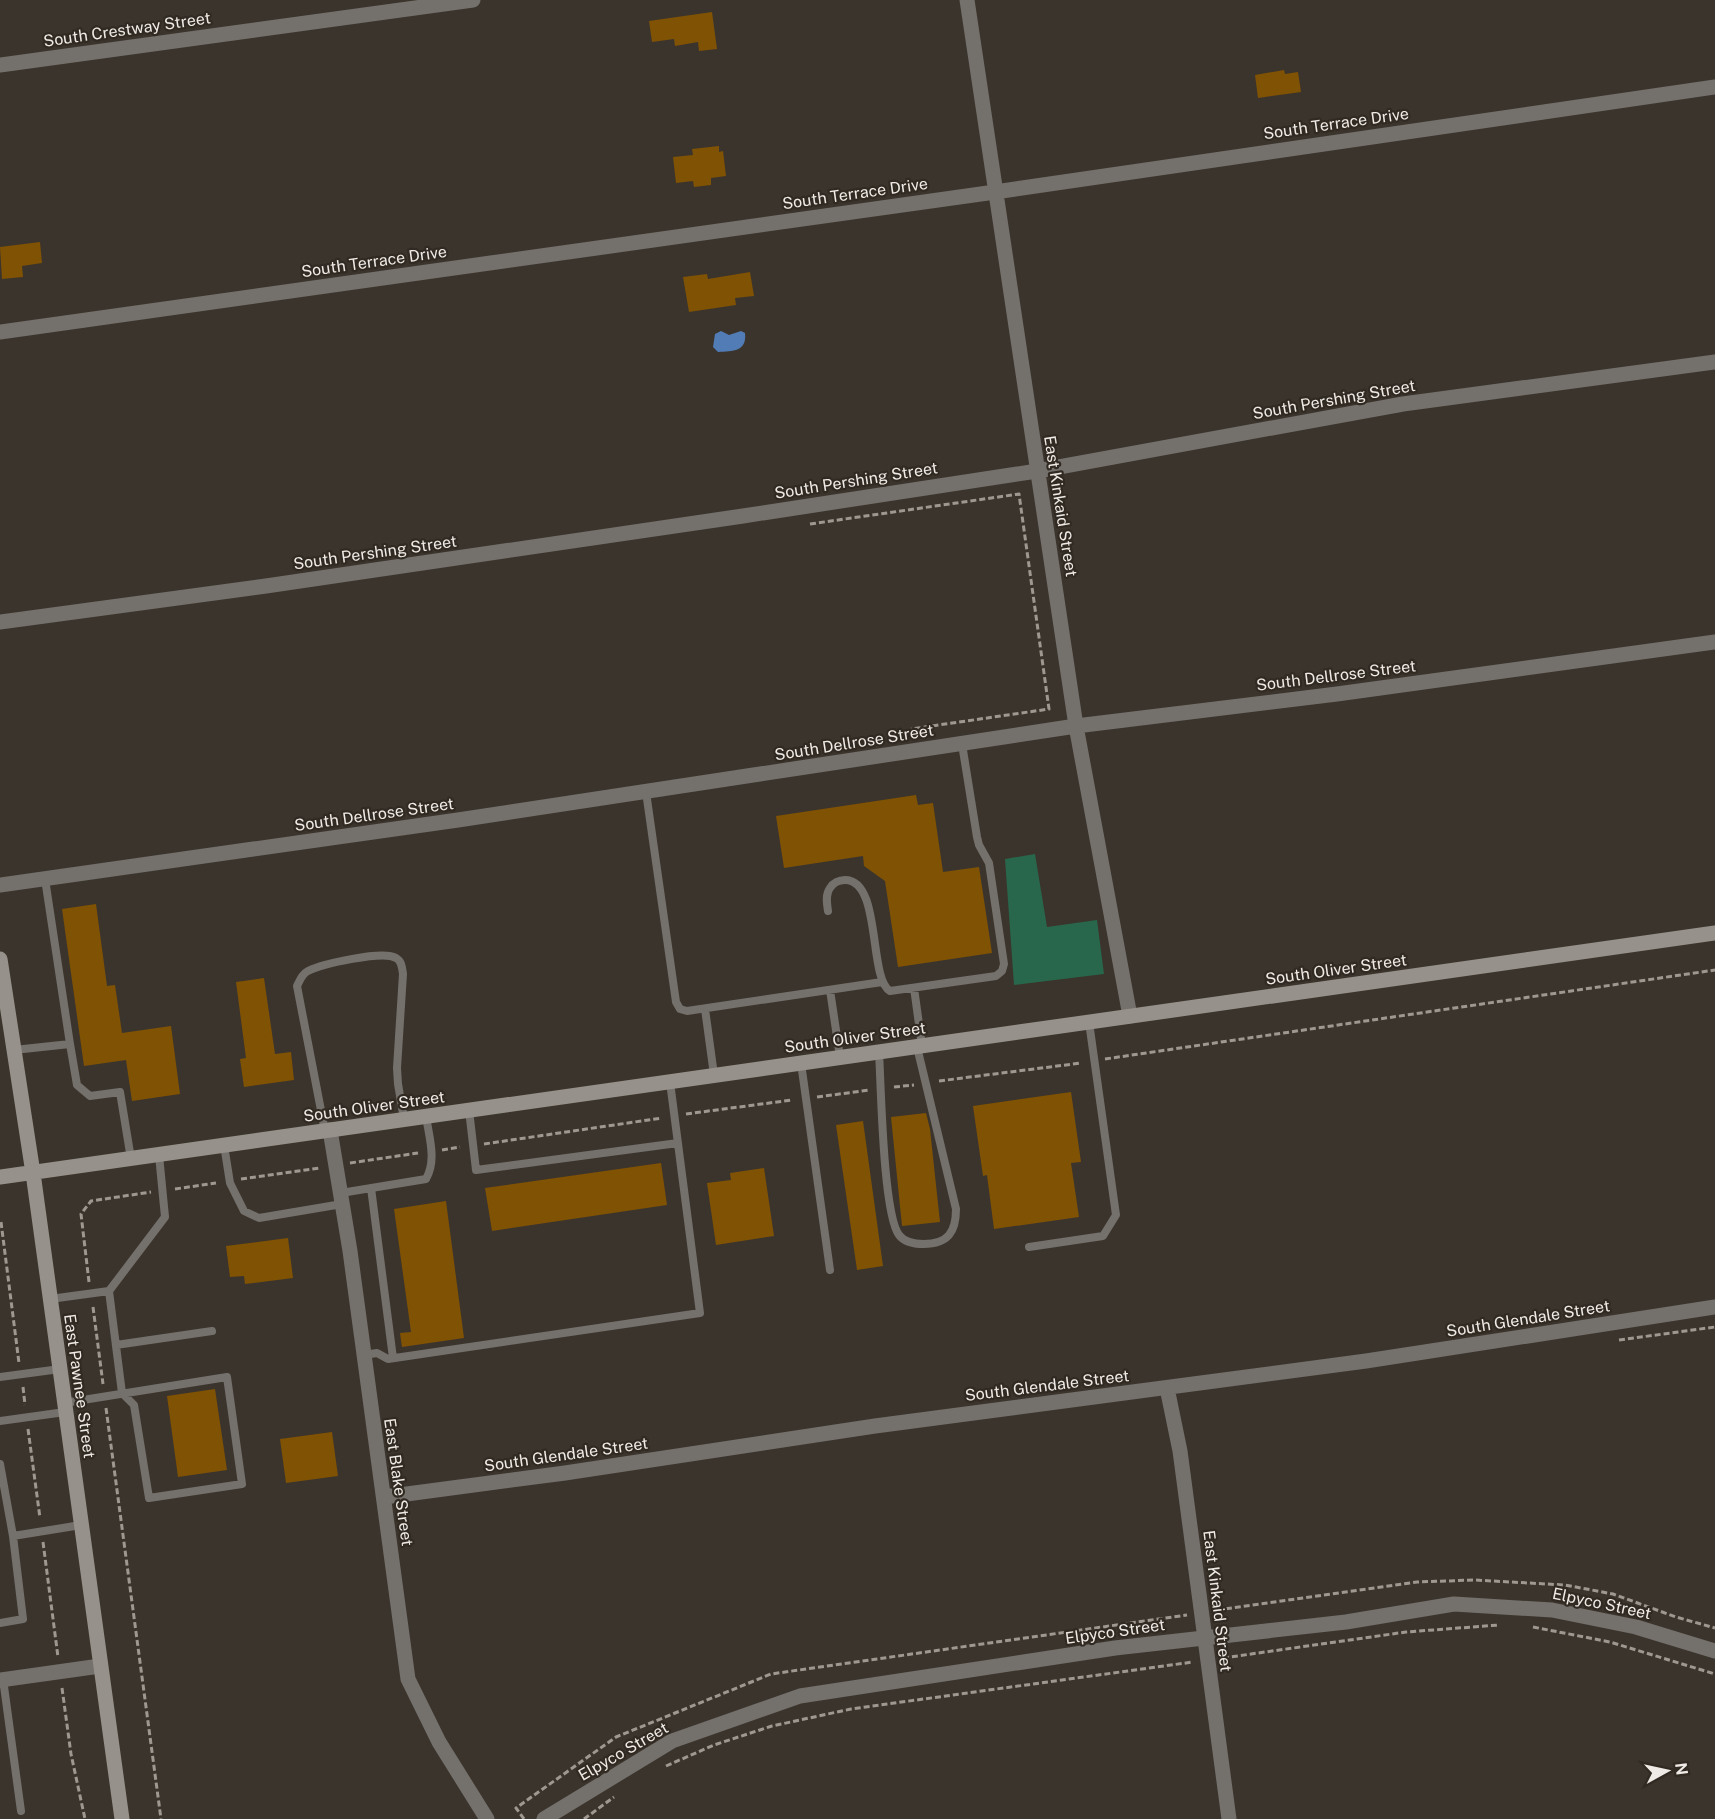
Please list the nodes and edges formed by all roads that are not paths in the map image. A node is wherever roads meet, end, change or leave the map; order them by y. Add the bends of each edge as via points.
1 (473, 0) edge
2 (967, 0) edge
3 (0, 65) edge
4 (1715, 87) edge
5 (995, 192) junction
6 (0, 332) edge
7 (1715, 362) edge
8 (1037, 471) junction
9 (0, 622) edge
10 (1715, 642) edge
11 (1076, 726) junction
12 (963, 744) junction
13 (646, 792) junction
14 (45, 879) junction
15 (0, 885) edge
16 (828, 911) dead end
17 (1715, 933) edge
18 (0, 959) edge
19 (882, 982) junction
20 (914, 988) junction
21 (830, 990) junction
22 (705, 1009) junction
23 (1130, 1016) junction
24 (1089, 1022) junction
25 (70, 1044) junction
26 (920, 1046) junction
27 (14, 1050) junction
28 (879, 1052) junction
29 (840, 1057) junction
30 (801, 1063) junction
31 (714, 1075) junction
32 (670, 1082) junction
33 (469, 1110) junction
34 (426, 1116) junction
35 (404, 1119) junction
36 (328, 1130) junction
37 (678, 1143) junction
38 (224, 1145) junction
39 (159, 1155) junction
40 (131, 1159) junction
41 (33, 1173) junction
42 (0, 1177) edge
43 (371, 1188) junction
44 (342, 1198) junction
45 (1029, 1247) dead end
46 (830, 1270) dead end
47 (109, 1291) junction
48 (50, 1299) junction
49 (1715, 1307) edge
50 (212, 1331) dead end
51 (116, 1345) junction
52 (364, 1354) junction
53 (393, 1358) junction
54 (60, 1369) junction
55 (0, 1377) edge
56 (1167, 1388) junction
57 (122, 1393) junction
58 (65, 1407) junction
59 (0, 1421) edge
60 (0, 1464) edge
61 (1, 1475) edge
62 (384, 1497) junction
63 (81, 1525) junction
64 (13, 1536) junction
65 (0, 1623) edge
66 (1205, 1638) junction
67 (1715, 1651) edge
68 (100, 1666) junction
69 (1, 1679) edge
70 (21, 1811) dead end
71 (122, 1819) edge
72 (487, 1819) edge
73 (544, 1819) edge
74 (1229, 1819) edge

1 - 3 street, South Crestway Street
2 - 5 street, East Kinkaid Street
4 - 5 street, South Terrace Drive
5 - 6 street, South Terrace Drive
5 - 8 street, East Kinkaid Street
7 - 8 street, South Pershing Street via 1403,404
8 - 9 street, South Pershing Street
8 - 11 street, East Kinkaid Street
10 - 11 street, South Dellrose Street
11 - 12 street, South Dellrose Street
11 - 23 street, East Kinkaid Street
12 - 13 street, South Dellrose Street
12 - 20 lane via 976,837 989,863 1004,968 996,976
13 - 14 street, South Dellrose Street
13 - 22 lane via 676,1002 683,1011
14 - 15 street, South Dellrose Street
14 - 25 lane
16 - 19 lane via 827,894 840,880 853,881 862,889
17 - 23 main road, South Oliver Street
18 - 27 main road, East Pawnee Street
19 - 20 lane via 890,991
19 - 21 lane
20 - 26 lane
21 - 22 lane
21 - 29 lane
22 - 31 lane
23 - 24 main road, South Oliver Street
24 - 26 main road, South Oliver Street
24 - 45 lane via 1116,1215 1103,1236
25 - 27 lane
25 - 40 lane via 77,1085 90,1096 120,1092
26 - 28 main road, South Oliver Street
26 - 28 lane via 956,1209 953,1229 947,1238 937,1242 907,1242 892,1222
27 - 41 main road, East Pawnee Street
28 - 29 main road, South Oliver Street
29 - 30 main road, South Oliver Street
30 - 31 main road, South Oliver Street
30 - 46 lane
31 - 32 main road, South Oliver Street
32 - 33 main road, South Oliver Street
32 - 37 lane
33 - 34 main road, South Oliver Street
33 - 37 lane via 476,1170
34 - 35 main road, South Oliver Street
34 - 43 lane via 432,1169 426,1179
35 - 36 main road, South Oliver Street
35 - 36 lane via 398,1084 403,974 397,958 375,956 309,970 297,986
36 - 38 main road, South Oliver Street
36 - 44 street, East Blake Street
37 - 53 lane via 700,1313
38 - 39 main road, South Oliver Street
38 - 44 lane via 230,1183 244,1211 259,1218
39 - 40 main road, South Oliver Street
39 - 47 lane via 165,1217
40 - 41 main road, South Oliver Street
41 - 42 main road, South Oliver Street
41 - 48 main road, East Pawnee Street
43 - 44 lane
43 - 53 lane
44 - 52 street, East Blake Street
47 - 48 lane
47 - 51 lane
48 - 54 main road, East Pawnee Street
49 - 56 street, South Glendale Street
50 - 51 lane
51 - 57 lane
52 - 53 lane
52 - 62 street, East Blake Street
54 - 55 lane
54 - 58 main road, East Pawnee Street
56 - 62 street, South Glendale Street
56 - 66 street, East Kinkaid Street via 1180,1451
57 - 57 lane via 134,1405 149,1498 242,1484 227,1377
57 - 58 lane
58 - 59 lane
58 - 63 main road, East Pawnee Street
60 - 61 lane
61 - 64 lane
62 - 72 street, East Blake Street via 408,1679 439,1742
63 - 64 lane
63 - 68 main road, East Pawnee Street
64 - 65 lane via 23,1619
66 - 67 street, Elpyco Street via 1346,1622 1454,1604 1552,1610 1636,1627
66 - 73 street, Elpyco Street via 800,1696 672,1741
66 - 74 street, East Kinkaid Street
68 - 69 street
68 - 71 main road, East Pawnee Street
69 - 70 lane

